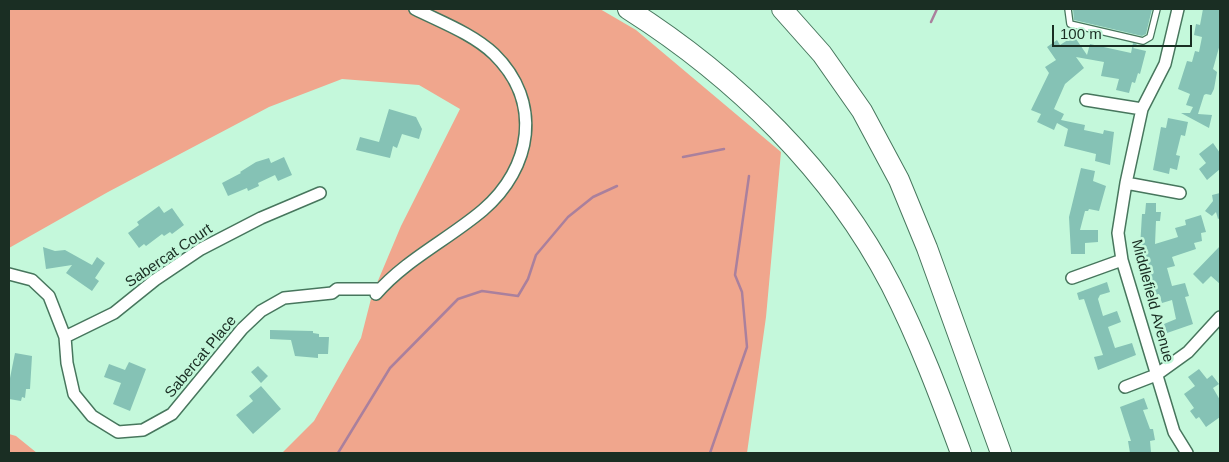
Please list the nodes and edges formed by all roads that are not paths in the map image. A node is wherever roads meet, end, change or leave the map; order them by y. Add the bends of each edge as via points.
1 (416, 9) edge
2 (628, 9) edge
3 (782, 9) edge
4 (1068, 9) edge
5 (1156, 9) edge
6 (1178, 9) edge
7 (1086, 100) dead end
8 (1142, 109) junction
9 (1126, 183) junction
10 (320, 193) dead end
11 (1180, 193) dead end
12 (1122, 260) junction
13 (9, 274) edge
14 (1072, 278) dead end
15 (1220, 317) edge
16 (65, 336) junction
17 (971, 366) junction
18 (1156, 375) junction
19 (1125, 387) dead end
20 (961, 453) edge
21 (1001, 453) edge
22 (1010, 453) edge
23 (1187, 453) edge

1 - 16 street, Sabercat Place via 493,53 517,86 524,108 522,153 515,174 482,211 378,291 336,289 332,293 284,298 261,311 242,329 172,414 143,430 118,432 92,416 78,402 70,382
2 - 20 highway via 700,59 743,96 825,185 860,234 917,337
3 - 17 highway via 822,54 856,103 899,180
4 - 5 lane via 1070,24 1143,41 1150,37
6 - 8 street, Middlefield Avenue via 1165,64
7 - 8 street
8 - 9 street, Middlefield Avenue
9 - 11 street
9 - 12 street, Middlefield Avenue via 1118,233
10 - 16 street, Sabercat Court via 261,218 201,249 114,313
12 - 14 street
12 - 18 street, Middlefield Avenue
13 - 16 street, Sabercat Place via 32,280 49,296
15 - 18 street via 1188,352
17 - 21 highway
17 - 22 highway
18 - 19 street
18 - 23 street, Middlefield Avenue via 1174,432

